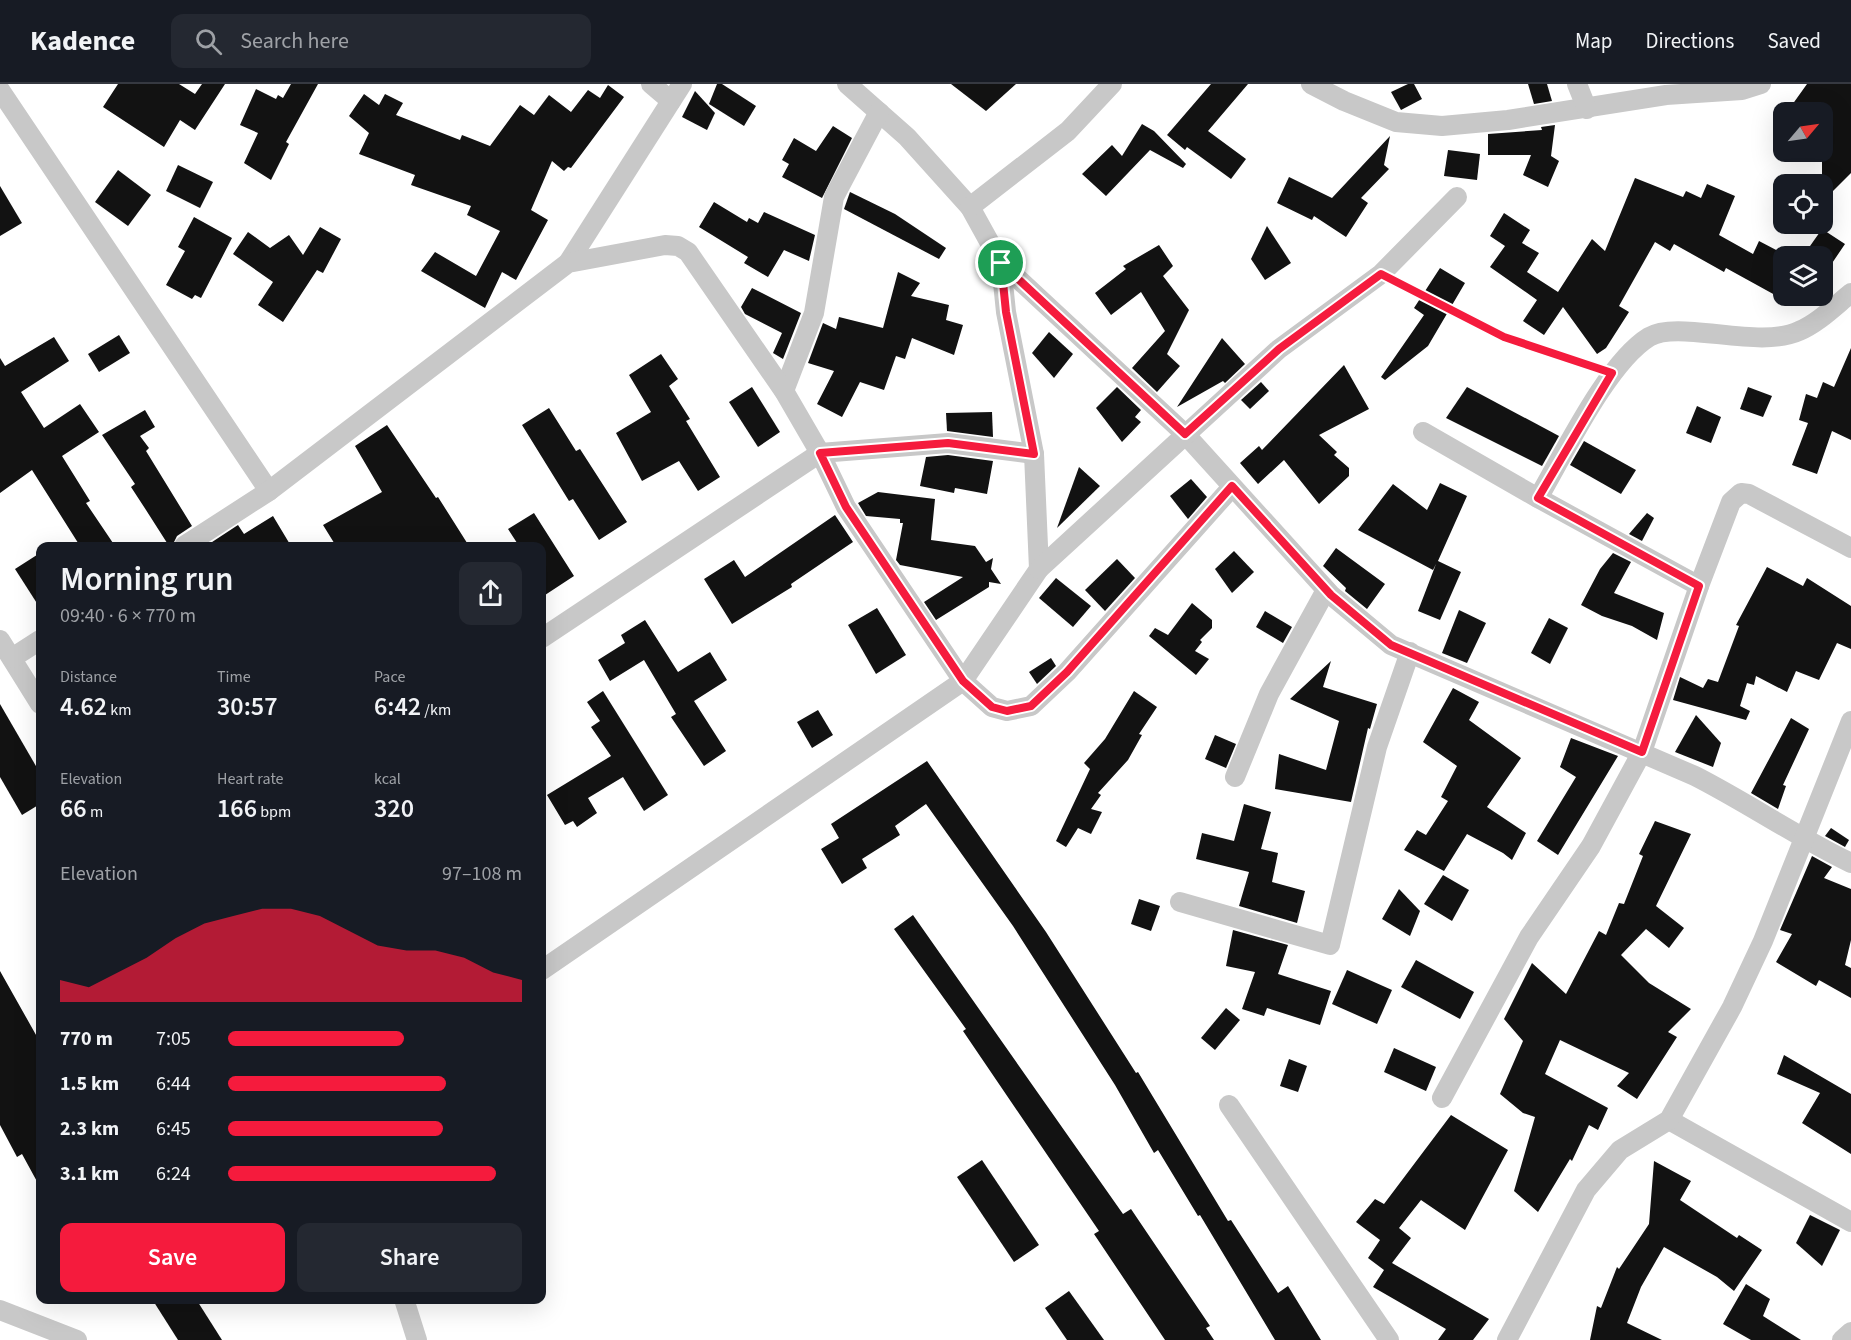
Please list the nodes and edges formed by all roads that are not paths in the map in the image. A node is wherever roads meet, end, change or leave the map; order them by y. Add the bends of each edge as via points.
1 (651, 84) edge
2 (682, 84) edge
3 (847, 84) edge
4 (1112, 84) edge
5 (1311, 84) edge
6 (1577, 84) edge
7 (1761, 84) edge
8 (1672, 89) edge
9 (0, 90) edge
10 (671, 101) junction
11 (1587, 109) junction
12 (879, 112) junction
13 (1456, 197) dead end
14 (970, 207) junction
15 (568, 263) junction
16 (1001, 263) junction
17 (1851, 293) edge
18 (784, 391) junction
19 (1423, 432) dead end
20 (1185, 434) junction
21 (820, 453) junction
22 (1034, 454) junction
23 (1232, 486) junction
24 (269, 491) junction
25 (1538, 498) junction
26 (190, 542) edge
27 (1851, 548) edge
28 (1039, 569) junction
29 (1699, 586) junction
30 (1326, 590) junction
31 (546, 635) edge
32 (0, 640) edge
33 (36, 642) edge
34 (1410, 652) junction
35 (12, 658) junction
36 (963, 681) junction
37 (36, 697) edge
38 (1851, 721) edge
39 (1642, 752) junction
40 (1235, 777) dead end
41 (1803, 839) junction
42 (1851, 863) edge
43 (1179, 902) dead end
44 (546, 967) edge
45 (1442, 1098) dead end
46 (1229, 1105) dead end
47 (1669, 1120) junction
48 (1851, 1222) edge
49 (406, 1304) edge
50 (0, 1310) edge
51 (1851, 1332) edge
52 (77, 1340) edge
53 (417, 1340) edge
54 (1389, 1340) edge
55 (1507, 1340) edge
56 (1842, 1340) edge

1 - 10 street
2 - 10 street
3 - 12 street
4 - 14 street via 1068,131
5 - 11 street via 1381,117 1411,125 1508,120
6 - 11 street
7 - 8 street via 1742,90
8 - 11 street
9 - 24 street
10 - 15 street
12 - 14 street
12 - 18 street via 834,197 814,313
13 - 20 street via 1381,274 1279,349
14 - 16 street
15 - 18 street via 665,244 678,246 700,266
15 - 24 street
16 - 20 street
16 - 22 street via 1006,312
17 - 25 street via 1798,332 1781,336 1660,333 1649,337 1612,373
18 - 21 street
19 - 25 street
20 - 23 street
20 - 28 street
21 - 22 street via 948,443
21 - 31 street
21 - 36 street via 846,507
22 - 28 street
23 - 30 street
23 - 36 street via 1067,672 1031,706 1007,711 992,707
24 - 26 street
25 - 29 street
27 - 29 street via 1741,493 1731,502
28 - 36 street
29 - 39 street
30 - 34 street via 1383,639
30 - 40 street via 1269,694
32 - 35 street
33 - 35 street
34 - 39 street
34 - 43 street via 1377,747 1330,945
35 - 37 street
36 - 44 street
38 - 41 street
39 - 41 street via 1736,796
39 - 45 street via 1590,846 1529,937
41 - 42 street
41 - 47 street via 1732,1007
46 - 54 street
47 - 48 street
47 - 55 street via 1620,1150 1598,1173
49 - 53 street
50 - 52 street
51 - 56 street

